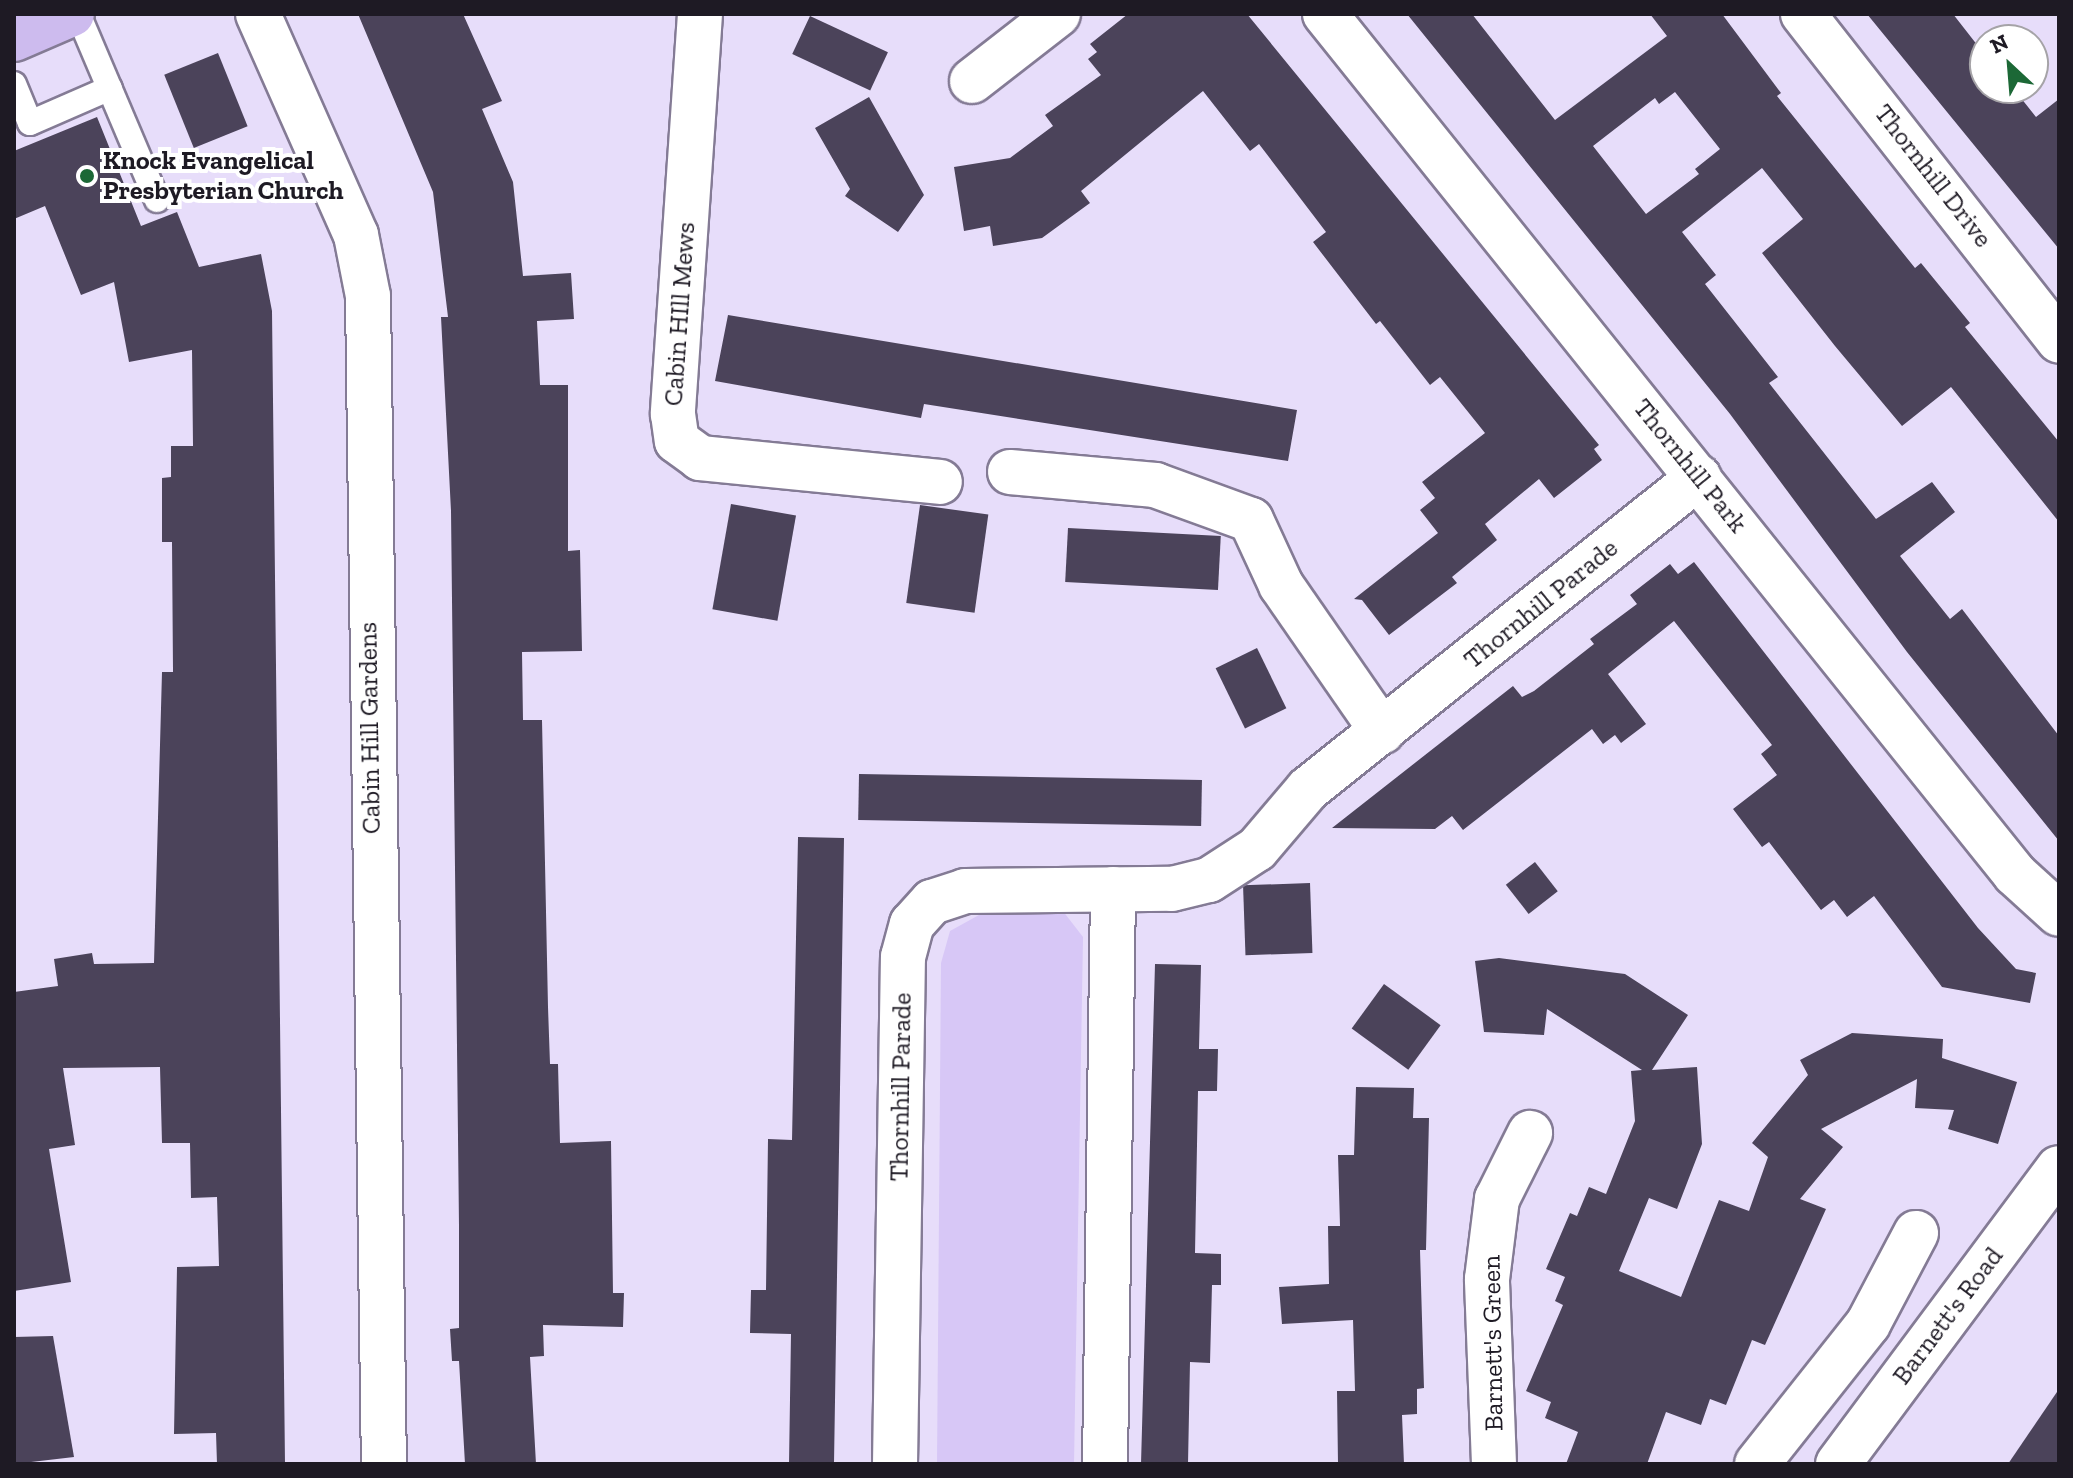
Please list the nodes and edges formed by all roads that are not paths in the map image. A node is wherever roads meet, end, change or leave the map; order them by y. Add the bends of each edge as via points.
1 (75, 14) edge
2 (258, 14) edge
3 (700, 14) edge
4 (1058, 14) edge
5 (1325, 14) edge
6 (1803, 14) edge
7 (14, 39) edge
8 (972, 81) dead end
9 (14, 84) edge
10 (110, 88) junction
11 (157, 200) dead end
12 (2059, 341) edge
13 (1010, 472) dead end
14 (1699, 477) junction
15 (940, 482) dead end
16 (1382, 731) junction
17 (1113, 889) junction
18 (2059, 914) edge
19 (1530, 1133) dead end
20 (2059, 1168) edge
21 (1916, 1233) dead end
22 (384, 1464) edge
23 (895, 1464) edge
24 (1105, 1464) edge
25 (1494, 1464) edge
26 (1757, 1464) edge
27 (1838, 1464) edge

1 - 7 highway
1 - 10 lane
2 - 22 street, Cabin Hill Gardens via 356,235 368,296
3 - 15 street, Cabin HIll Mews via 673,414 677,441 700,458
4 - 8 street
5 - 14 street, Thornhill Park
6 - 12 street, Thornhill Drive
9 - 10 lane via 30,123
10 - 11 lane
13 - 16 street via 1155,485 1251,520 1281,585
14 - 16 street, Thornhill Parade
14 - 18 street, Thornhill Park via 2015,874
16 - 17 street, Thornhill Parade via 1308,789 1257,849 1209,880 1172,889
17 - 23 street, Thornhill Parade via 965,891 932,902 912,924 903,957
17 - 24 street
19 - 25 street, Barnett's Green via 1497,1199 1487,1279
20 - 27 street, Barnett's Road
21 - 26 street via 1868,1324

